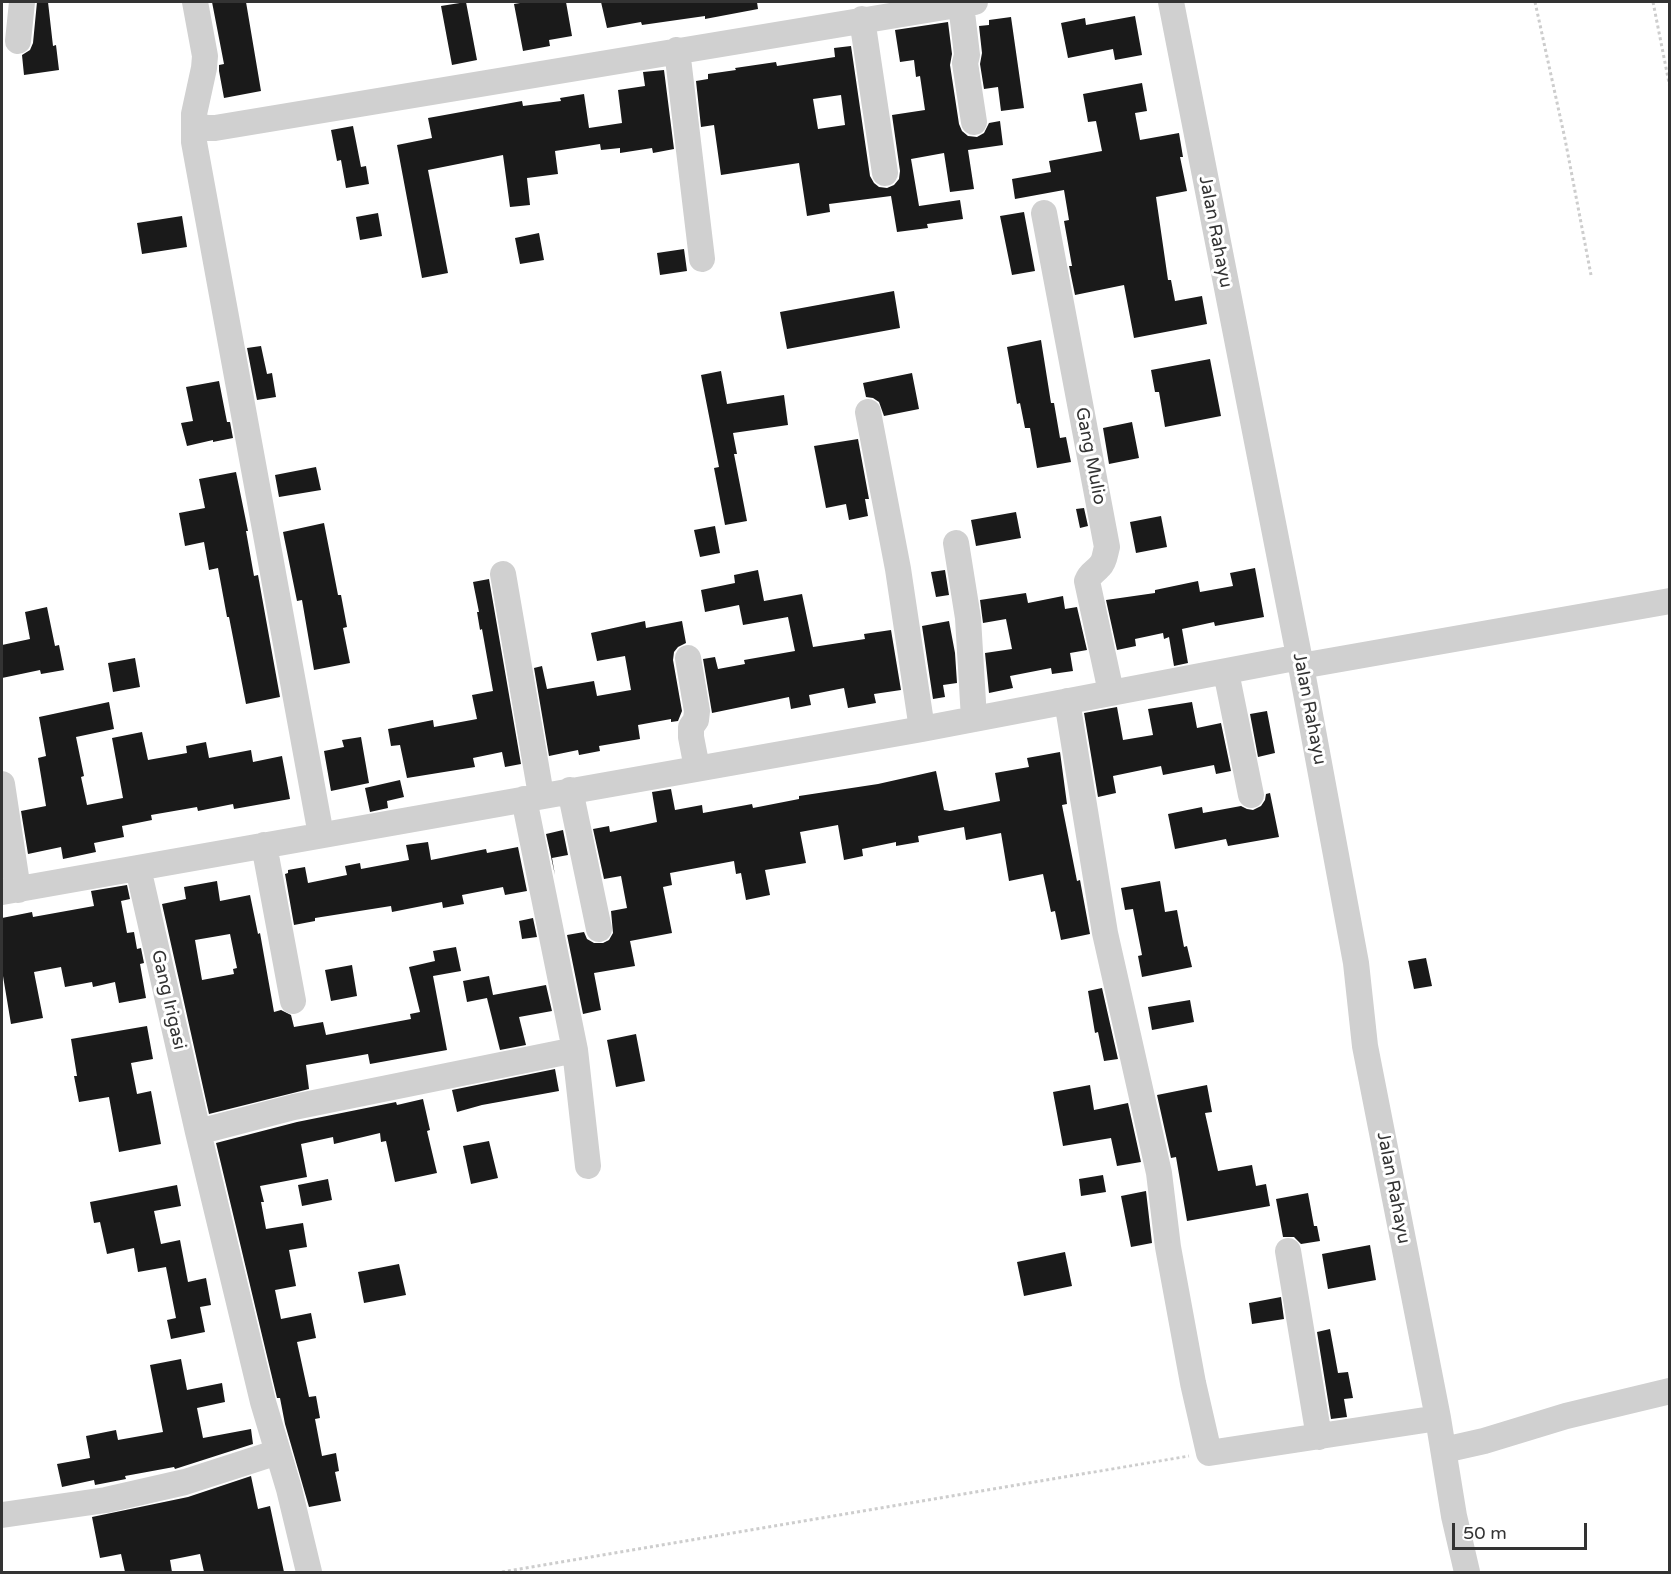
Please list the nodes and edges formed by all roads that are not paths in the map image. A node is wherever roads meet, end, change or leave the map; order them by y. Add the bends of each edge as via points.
1 (22, 2) edge
2 (195, 2) edge
3 (1171, 2) edge
4 (953, 4) edge
5 (855, 14) edge
6 (18, 41) dead end
7 (676, 50) junction
8 (974, 122) dead end
9 (194, 125) junction
10 (885, 173) dead end
11 (1044, 213) dead end
12 (702, 259) dead end
13 (868, 412) dead end
14 (956, 543) dead end
15 (503, 574) dead end
16 (1670, 601) edge
17 (688, 658) dead end
18 (1300, 662) junction
19 (1226, 672) junction
20 (1111, 692) junction
21 (1067, 701) junction
22 (974, 719) junction
23 (922, 729) junction
24 (698, 768) junction
25 (2, 784) edge
26 (570, 790) junction
27 (1251, 795) dead end
28 (532, 797) junction
29 (321, 836) junction
30 (264, 845) junction
31 (138, 868) junction
32 (10, 891) edge
33 (598, 929) dead end
34 (293, 1001) dead end
35 (575, 1050) junction
36 (198, 1132) junction
37 (588, 1166) dead end
38 (1288, 1251) dead end
39 (1670, 1391) edge
40 (1438, 1418) junction
41 (1319, 1437) junction
42 (1444, 1450) junction
43 (278, 1452) junction
44 (2, 1515) edge
45 (309, 1572) edge
46 (1467, 1572) edge

1 - 6 street
2 - 9 street via 205,56
3 - 18 street, Jalan Rahayu
4 - 5 street
4 - 8 street via 967,55
5 - 7 street
5 - 10 street
7 - 9 street via 215,128
7 - 12 street
9 - 29 street
11 - 20 street, Gang Mulio via 1107,547 1104,560 1087,581
13 - 23 street via 898,569
14 - 22 street via 968,618
15 - 28 street
16 - 18 street
17 - 24 street via 697,711 691,737
18 - 19 street
18 - 40 street, Jalan Rahayu via 1356,963 1365,1046
19 - 20 street
19 - 27 street
20 - 21 street
21 - 22 street
21 - 41 street via 1105,933 1159,1173 1168,1247 1209,1453
22 - 23 street
23 - 24 street
24 - 26 street
25 - 32 street
26 - 28 street
26 - 33 street
28 - 29 street
28 - 35 street
29 - 30 street
30 - 31 street
30 - 34 street
31 - 32 street
31 - 36 street, Gang Irigasi
35 - 36 street via 294,1107
35 - 37 street
36 - 43 street, Gang Irigasi
38 - 41 street
39 - 42 street
40 - 41 street
40 - 42 street, Jalan Rahayu
42 - 46 street, Jalan Rahayu
43 - 44 street via 185,1482
43 - 45 street, Gang Irigasi

